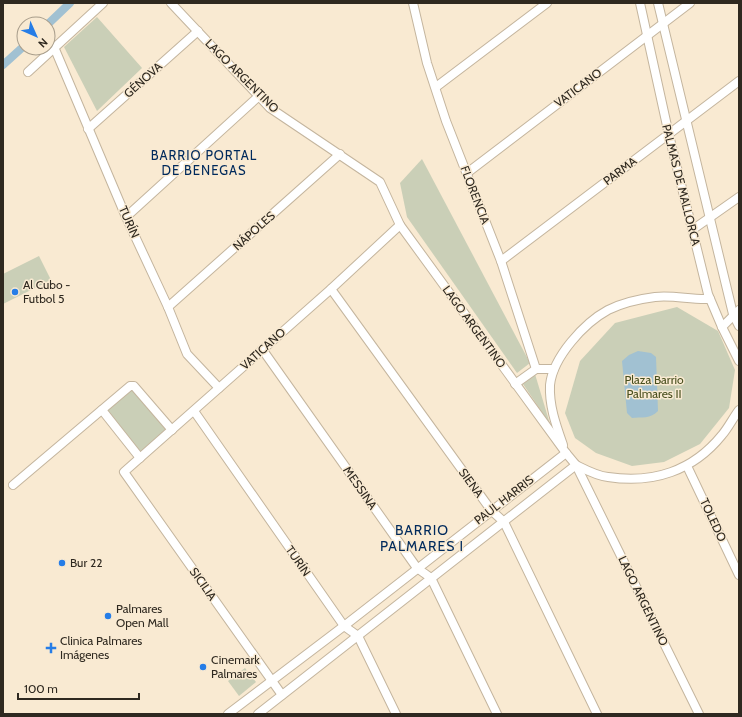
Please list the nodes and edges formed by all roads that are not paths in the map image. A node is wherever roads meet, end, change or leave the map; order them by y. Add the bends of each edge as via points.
1 (103, 3) edge
2 (171, 3) edge
3 (413, 3) edge
4 (547, 3) edge
5 (640, 3) edge
6 (658, 3) edge
7 (690, 3) edge
8 (663, 23) junction
9 (198, 31) junction
10 (646, 36) junction
11 (56, 45) edge
12 (56, 52) edge
13 (45, 56) edge
14 (28, 72) dead end
15 (739, 81) edge
16 (436, 87) junction
17 (259, 96) junction
18 (686, 121) junction
19 (88, 129) junction
20 (668, 135) junction
21 (340, 154) junction
22 (466, 173) junction
23 (739, 197) edge
24 (126, 217) junction
25 (710, 218) junction
26 (400, 225) junction
27 (692, 230) junction
28 (501, 261) junction
29 (331, 289) junction
30 (710, 299) junction
31 (168, 307) junction
32 (736, 312) edge
33 (739, 326) edge
34 (722, 327) junction
35 (262, 349) junction
36 (739, 361) edge
37 (536, 368) junction
38 (554, 369) junction
39 (515, 384) junction
40 (219, 388) junction
41 (102, 410) junction
42 (739, 410) edge
43 (194, 411) junction
44 (172, 430) junction
45 (566, 453) junction
46 (140, 458) junction
47 (576, 466) junction
48 (687, 466) junction
49 (124, 472) joint
50 (13, 485) dead end
51 (491, 510) junction
52 (504, 522) junction
53 (417, 568) junction
54 (739, 574) edge
55 (431, 578) junction
56 (344, 626) junction
57 (358, 636) junction
58 (271, 681) junction
59 (282, 695) junction
60 (228, 714) edge
61 (258, 714) edge
62 (396, 714) edge
63 (497, 714) edge
64 (597, 714) edge
65 (699, 714) edge

1 - 11 street
2 - 9 street, LAGO ARGENTINO
3 - 16 street, FLORENCIA via 427,62
4 - 16 street
5 - 10 street, PALMAS DE MALLORCA
6 - 8 street, PALMAS DE MALLORCA
7 - 8 street, VATICANO
8 - 10 street, VATICANO
8 - 18 street, PALMAS DE MALLORCA
9 - 17 street, LAGO ARGENTINO
9 - 19 street, GÉNOVA
10 - 20 street, PALMAS DE MALLORCA
10 - 22 street, VATICANO
12 - 19 street, TURÍN
13 - 14 street
15 - 18 street, PARMA
16 - 22 street, FLORENCIA
17 - 21 street, LAGO ARGENTINO via 270,108
17 - 24 street
18 - 20 street, PARMA
18 - 25 street, PALMAS DE MALLORCA
19 - 24 street, TURÍN
20 - 27 street, PALMAS DE MALLORCA
20 - 28 street, PARMA
21 - 26 street, LAGO ARGENTINO via 380,182
21 - 31 street, NÁPOLES
22 - 28 street, FLORENCIA
23 - 25 street
24 - 31 street, TURÍN
25 - 27 street
25 - 32 street, PALMAS DE MALLORCA
26 - 29 street, VATICANO
26 - 39 street, LAGO ARGENTINO
27 - 30 street, PALMAS DE MALLORCA
28 - 37 street, FLORENCIA
29 - 35 street, VATICANO
29 - 51 street, SIENA
30 - 34 street, PALMAS DE MALLORCA
30 - 38 street via 654,297 634,300 608,310 574,338
31 - 40 street, TURÍN via 187,354
32 - 33 street, PALMAS DE MALLORCA
32 - 34 street
34 - 36 street, PALMAS DE MALLORCA
35 - 40 street, VATICANO
35 - 53 street, MESSINA
37 - 38 street
37 - 39 street
38 - 45 street via 550,399
39 - 45 street, LAGO ARGENTINO
40 - 43 street, VATICANO
41 - 44 street via 130,386 134,386
41 - 46 street
41 - 50 street
42 - 48 street via 710,448
43 - 44 street, VATICANO
43 - 56 street, TURÍN
44 - 46 street, VATICANO
45 - 47 street, LAGO ARGENTINO
45 - 51 street, PAUL HARRIS
46 - 49 street, VATICANO
47 - 48 street via 606,477 636,479 669,474
47 - 52 street, PAUL HARRIS
47 - 65 street, LAGO ARGENTINO
48 - 54 street, TOLEDO
49 - 58 street, SICILIA
51 - 52 street, SIENA
51 - 53 street, PAUL HARRIS
52 - 55 street, PAUL HARRIS
52 - 64 street, SIENA
53 - 55 street, MESSINA
53 - 56 street, PAUL HARRIS
55 - 57 street, PAUL HARRIS
55 - 63 street, MESSINA
56 - 57 street, TURÍN
56 - 58 street, PAUL HARRIS
57 - 59 street, PAUL HARRIS
57 - 62 street, TURÍN
58 - 59 street, SICILIA
58 - 60 street, PAUL HARRIS
59 - 61 street, PAUL HARRIS

